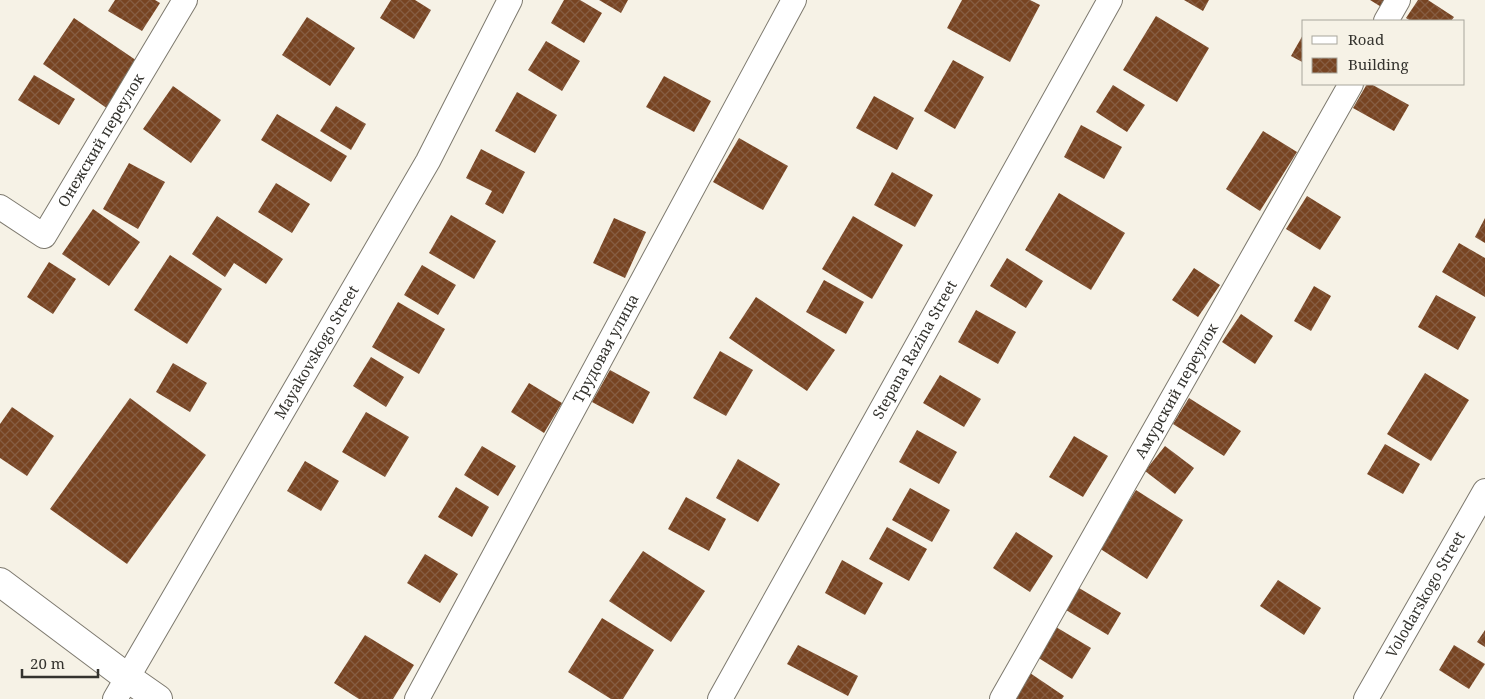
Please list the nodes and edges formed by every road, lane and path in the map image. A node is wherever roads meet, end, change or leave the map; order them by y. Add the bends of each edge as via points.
1 (185, 0) edge
2 (510, 0) edge
3 (794, 0) edge
4 (1110, 0) edge
5 (1398, 0) edge
6 (1387, 20) edge
7 (1350, 85) edge
8 (0, 207) edge
9 (1485, 491) edge
10 (0, 582) edge
11 (121, 689) edge
12 (158, 699) edge
13 (417, 699) edge
14 (720, 699) edge
15 (1002, 699) edge
16 (1366, 699) edge

1 - 8 street, Онежский переулок via 44,236
2 - 11 street, Mayakovskogo Street via 428,161
3 - 13 street, Трудовая улица
4 - 14 street, Stepana Razina Street
5 - 6 street
7 - 15 street, Амурский переулок
9 - 16 street, Volodarskogo Street
10 - 11 main road
11 - 12 main road

